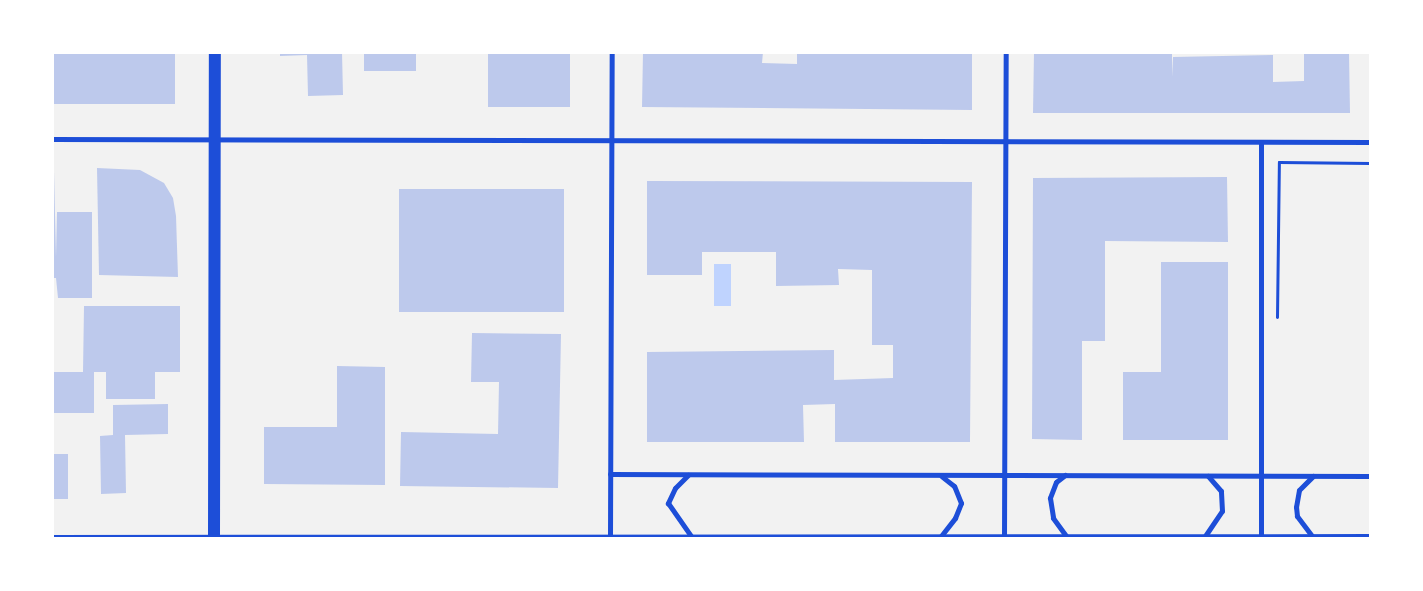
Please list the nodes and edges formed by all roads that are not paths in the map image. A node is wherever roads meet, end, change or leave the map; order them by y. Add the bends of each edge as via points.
1 (215, 52) edge
2 (612, 52) edge
3 (1006, 52) edge
4 (52, 139) edge
5 (215, 139) junction
6 (611, 140) junction
7 (1006, 141) junction
8 (1261, 142) junction
9 (1370, 142) edge
10 (610, 474) junction
11 (688, 475) junction
12 (940, 475) junction
13 (1004, 475) junction
14 (1065, 475) junction
15 (1206, 475) junction
16 (1261, 475) junction
17 (1313, 475) junction
18 (1370, 476) edge
19 (690, 536) junction
20 (940, 536) junction
21 (1066, 536) junction
22 (1204, 536) junction
23 (1312, 536) junction
24 (1370, 536) edge
25 (52, 537) edge
26 (214, 537) edge
27 (610, 537) edge
28 (1004, 537) edge
29 (1261, 537) edge

1 - 5 main road
2 - 6 street
3 - 7 street
4 - 5 street
5 - 6 street
5 - 26 main road
6 - 7 street
6 - 10 street
7 - 8 street
7 - 13 street
8 - 9 street
8 - 16 street
10 - 11 street
10 - 27 street
11 - 12 street
11 - 19 street via 675,488 668,503
12 - 13 street
12 - 20 street via 954,486 961,503 955,518
13 - 14 street
13 - 28 street
14 - 15 street
14 - 21 street via 1056,482 1050,498 1053,518
15 - 16 street
15 - 22 street via 1222,492 1222,511
16 - 17 street
16 - 29 street
17 - 18 street
17 - 23 street via 1299,490 1296,507 1297,516
19 - 20 street
19 - 27 street
20 - 28 street
21 - 22 street
21 - 28 street
22 - 29 street
23 - 24 street
23 - 29 street
25 - 26 street
26 - 27 street

